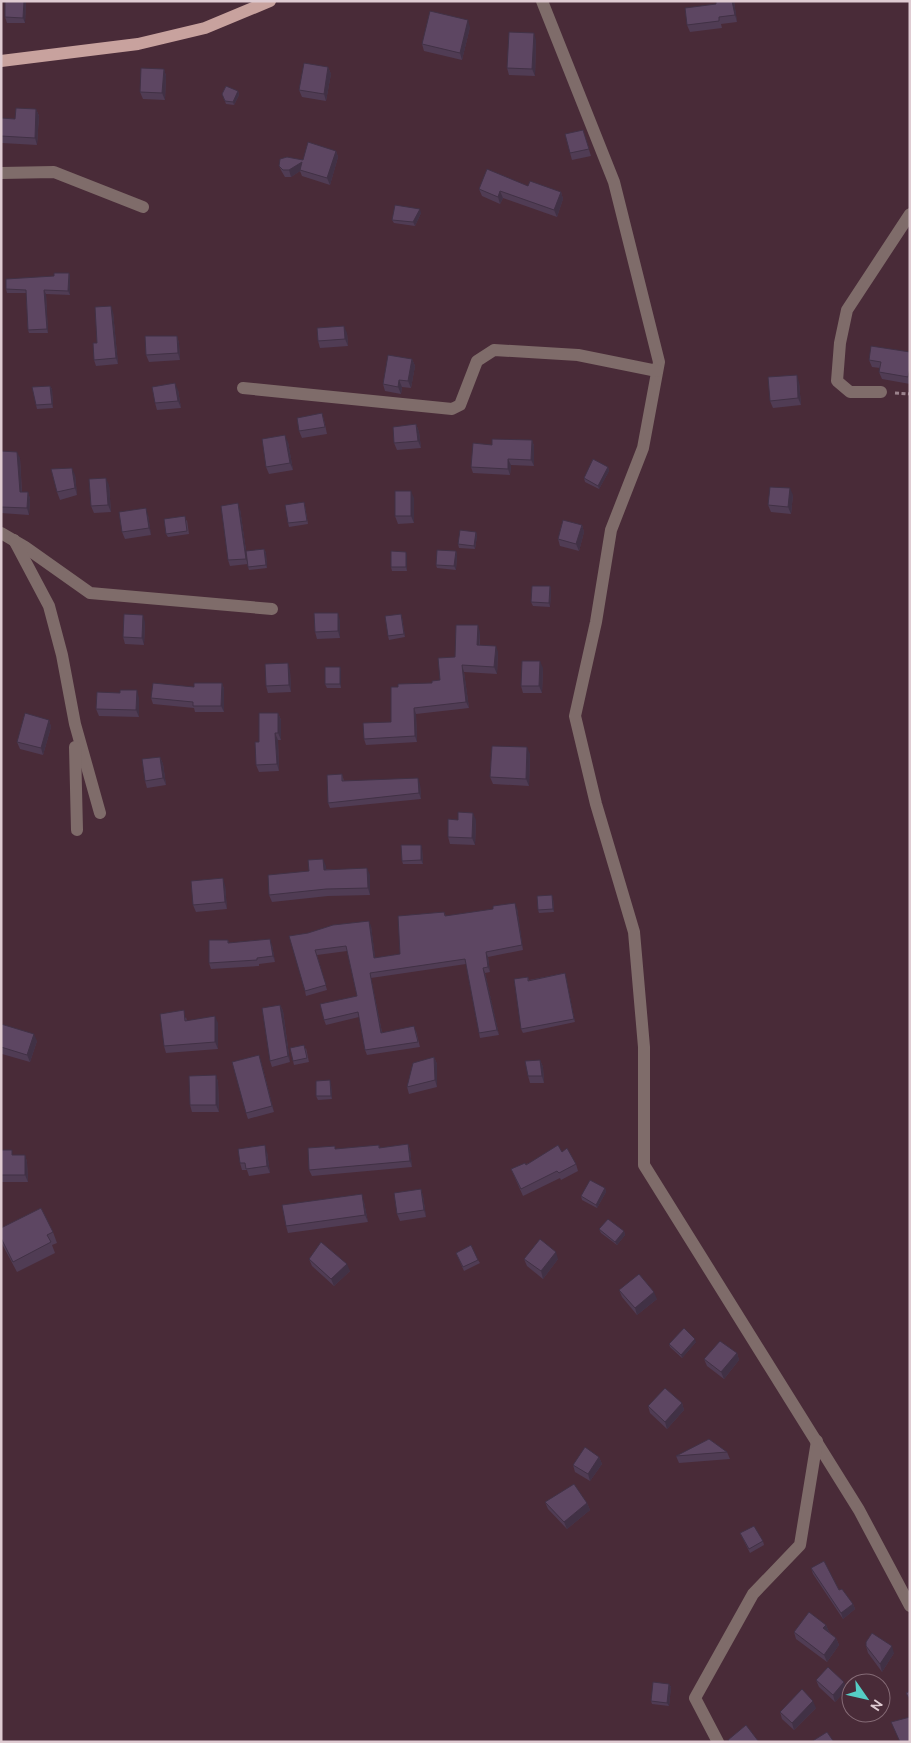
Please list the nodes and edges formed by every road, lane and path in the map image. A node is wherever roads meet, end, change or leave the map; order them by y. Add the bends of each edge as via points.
1 (270, 1) edge
2 (542, 1) edge
3 (1, 61) edge
4 (1, 173) edge
5 (143, 207) dead end
6 (910, 214) edge
7 (657, 371) junction
8 (243, 388) dead end
9 (881, 392) dead end
10 (1, 533) edge
11 (14, 540) junction
12 (272, 609) dead end
13 (75, 724) junction
14 (100, 814) dead end
15 (77, 830) dead end
16 (817, 1442) junction
17 (910, 1606) edge
18 (718, 1742) edge

1 - 3 main road via 205,28 138,44
2 - 7 street via 614,182 659,362
4 - 5 street via 54,172
6 - 9 street via 848,310 840,342 837,381 850,392
7 - 8 street via 578,355 494,350 477,361 460,405 452,409
7 - 16 street via 643,448 611,530 596,622 575,716 596,804 634,932 644,1047 644,1164
10 - 11 street
11 - 12 street via 90,593
11 - 13 street via 49,606
13 - 14 street
13 - 15 street
16 - 17 street via 859,1510
16 - 18 street via 800,1546 753,1594 694,1698

